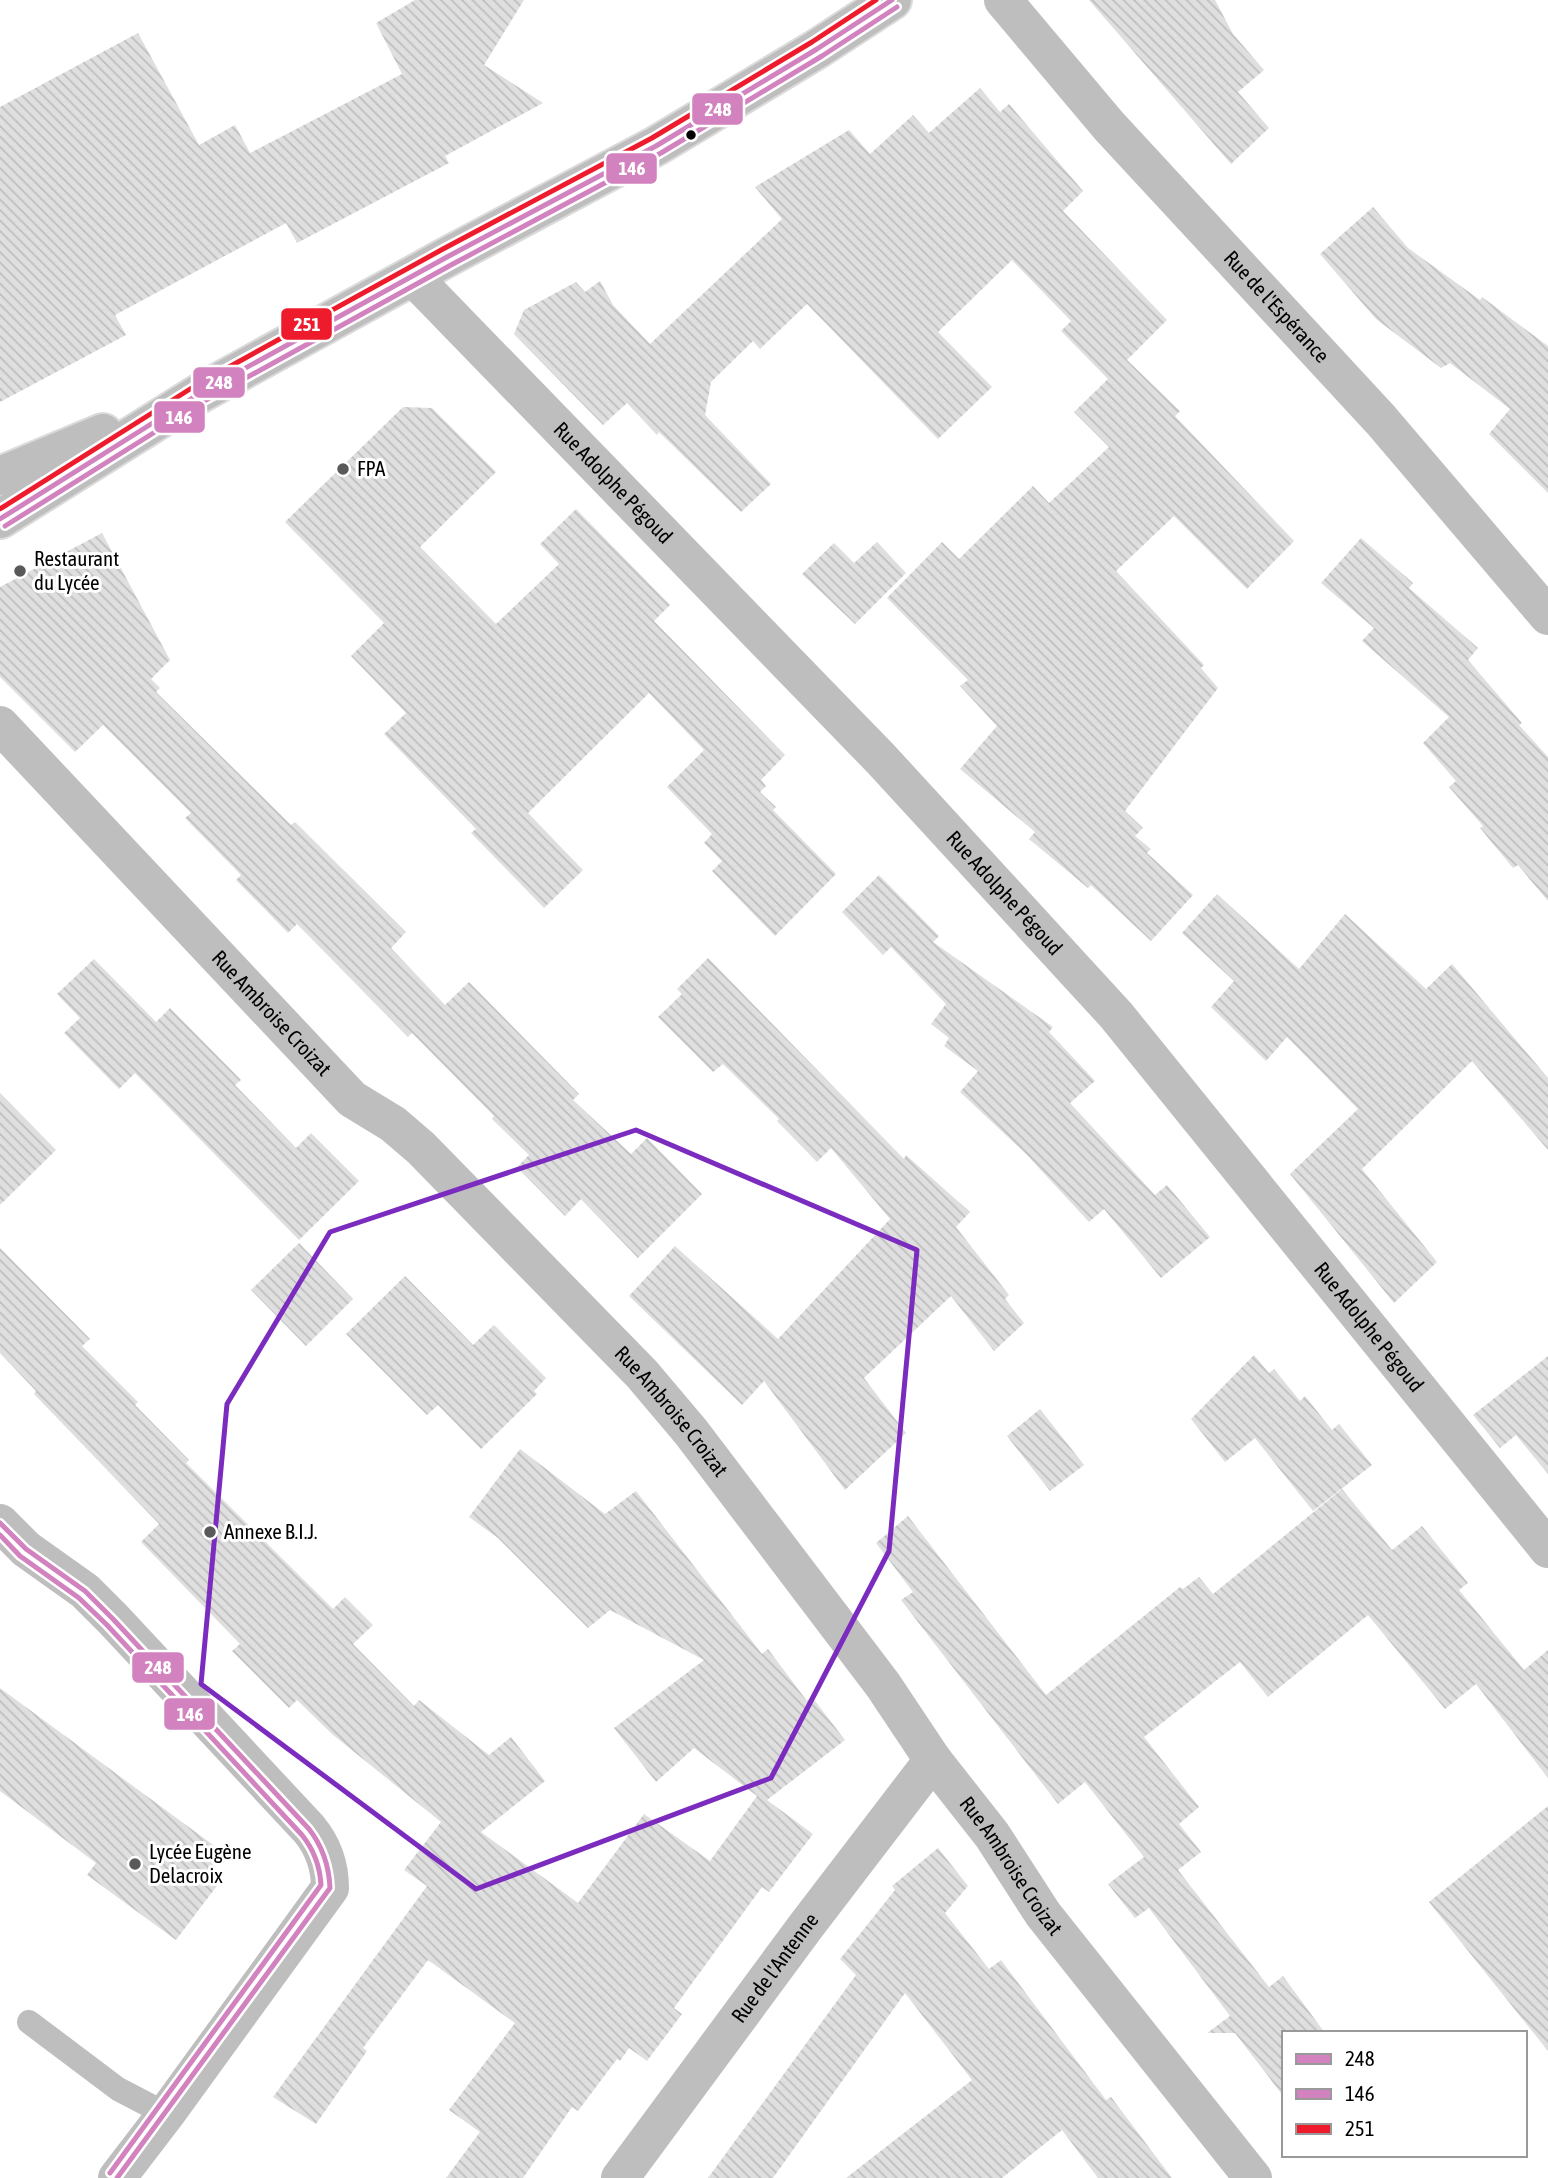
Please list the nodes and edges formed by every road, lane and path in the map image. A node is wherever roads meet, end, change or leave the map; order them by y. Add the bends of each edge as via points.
1 (892, 0) edge
2 (1003, 0) edge
3 (413, 277) junction
4 (202, 392) junction
5 (0, 476) edge
6 (0, 519) edge
7 (1548, 616) edge
8 (0, 725) edge
9 (0, 1523) edge
10 (1548, 1549) edge
11 (933, 1760) junction
12 (30, 2022) dead end
13 (166, 2114) junction
14 (117, 2178) edge
15 (621, 2178) edge
16 (1253, 2178) edge

1 - 3 street via 656,146
2 - 7 street, Rue de l'Espérance via 1109,126 1381,420
3 - 4 street
3 - 10 street, Rue Adolphe Pégoud via 881,760 1116,1014
4 - 5 street
4 - 6 street
8 - 11 street, Rue Ambroise Croizat via 352,1099 421,1148 642,1374 874,1674
9 - 13 street via 113,1619 309,1829 330,1872 330,1888
11 - 15 street, Rue de l'Antenne
11 - 16 street, Rue Ambroise Croizat via 992,1835 1043,1914
12 - 13 lane via 118,2089
13 - 14 street

